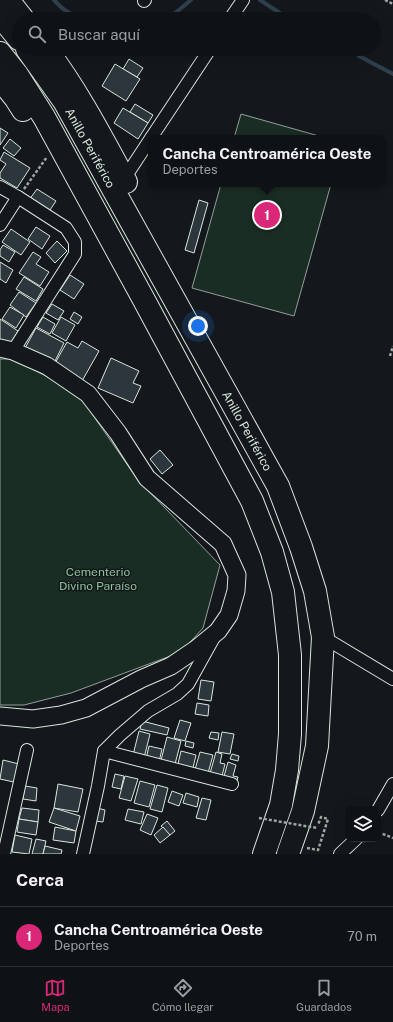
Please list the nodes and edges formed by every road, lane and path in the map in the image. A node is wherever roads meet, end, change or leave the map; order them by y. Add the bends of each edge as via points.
1 (8, 0) edge
2 (243, 0) edge
3 (385, 0) edge
4 (393, 4) edge
5 (17, 12) edge
6 (235, 12) edge
7 (0, 16) edge
8 (12, 31) edge
9 (0, 53) edge
10 (32, 56) edge
11 (51, 56) edge
12 (205, 56) edge
13 (0, 79) edge
14 (153, 135) edge
15 (148, 143) edge
16 (48, 155) junction
17 (124, 179) junction
18 (0, 187) edge
19 (18, 197) junction
20 (0, 225) edge
21 (163, 279) junction
22 (144, 300) junction
23 (393, 346) edge
24 (6, 350) edge
25 (390, 356) dead end
26 (218, 631) junction
27 (323, 637) junction
28 (393, 679) edge
29 (0, 716) edge
30 (27, 750) dead end
31 (104, 751) junction
32 (232, 784) dead end
33 (393, 784) edge
34 (380, 806) edge
35 (259, 818) dead end
36 (381, 833) edge
37 (393, 838) edge
38 (353, 842) edge
39 (318, 850) dead end
40 (4, 854) edge
41 (83, 854) edge
42 (264, 854) edge
43 (288, 854) edge
44 (340, 854) edge

1 - 5 highway
2 - 6 street
3 - 4 path
7 - 8 highway
9 - 22 highway, Anillo Periférico via 44,116
10 - 21 highway, Anillo Periférico via 64,101
11 - 17 highway via 93,121
12 - 14 street
13 - 16 highway via 16,99
15 - 17 street
16 - 19 path
16 - 22 highway via 102,247
17 - 21 highway via 151,229
18 - 19 street
19 - 20 street
19 - 24 street via 66,228 75,242 75,254
21 - 27 highway, Anillo Periférico via 278,486 315,591
22 - 42 highway, Anillo Periférico via 252,501 284,592 290,655 290,734 281,805
23 - 25 path
24 - 26 street via 47,366 88,394 118,433 147,478 223,544 237,575 236,591 229,615
26 - 29 street via 171,666 86,708 33,719
26 - 31 street via 188,684 177,694 148,711
27 - 28 street
27 - 43 highway, Anillo Periférico via 317,746 303,811
30 - 40 street
31 - 32 street
31 - 41 street
33 - 34 street
35 - 39 path, bridge via 317,828 321,817 328,819
36 - 37 path
38 - 44 street

